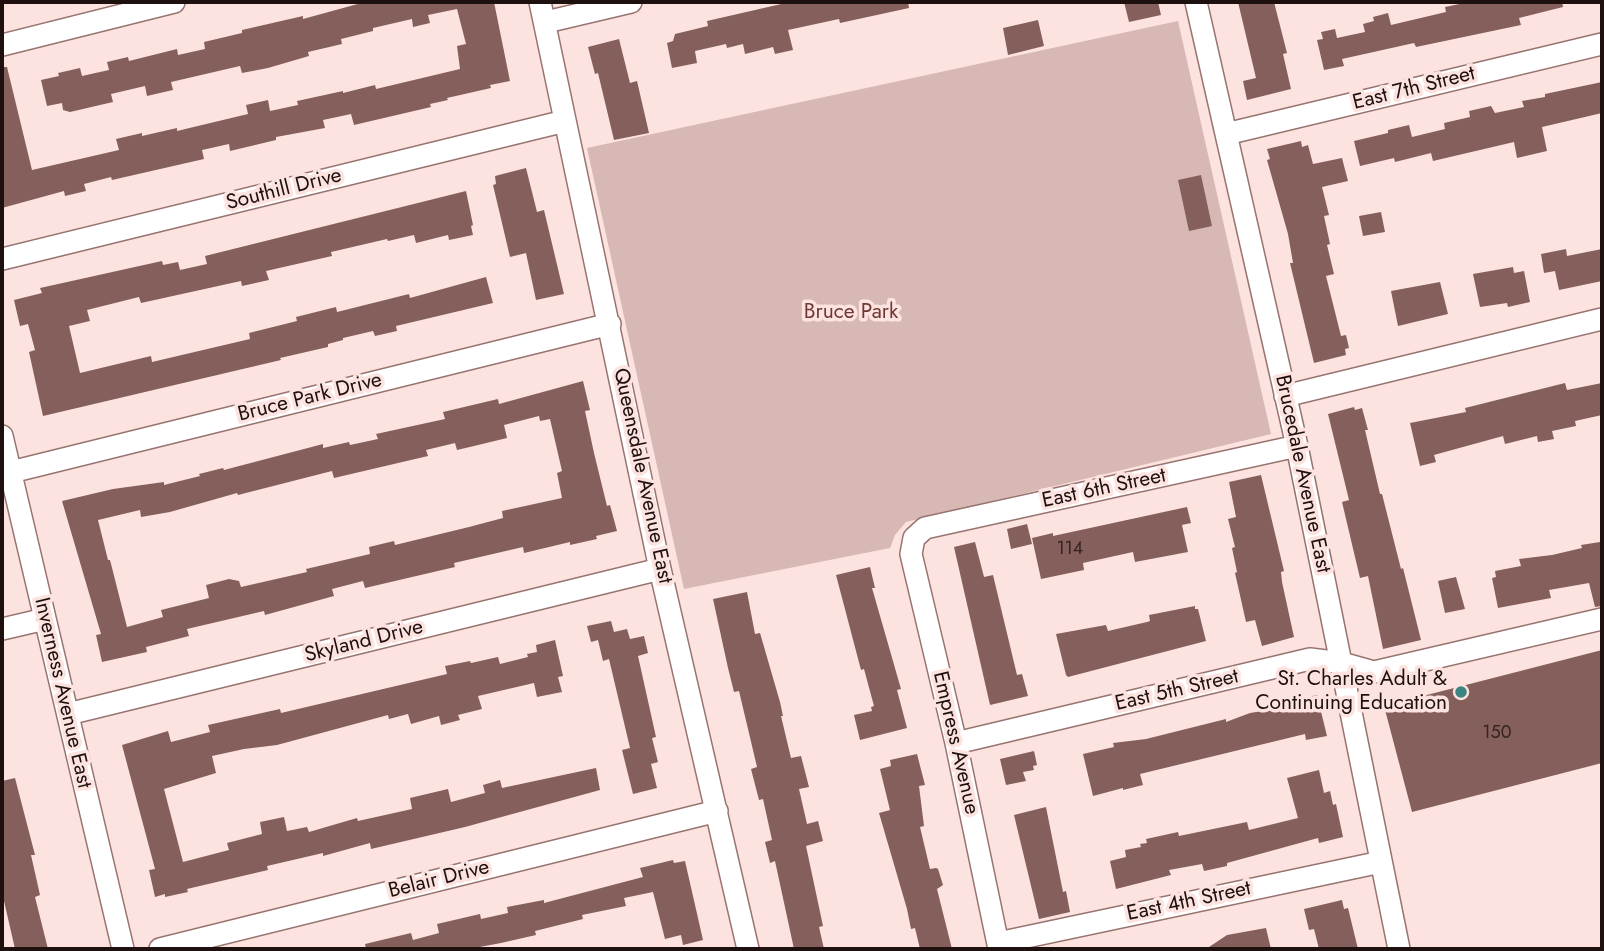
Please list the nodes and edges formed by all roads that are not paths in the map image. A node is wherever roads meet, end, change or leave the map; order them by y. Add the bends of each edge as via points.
1 (174, 2) edge
2 (631, 2) edge
3 (1196, 2) edge
4 (543, 12) edge
5 (1602, 44) edge
6 (2, 45) edge
7 (565, 121) junction
8 (1226, 135) junction
9 (2, 259) edge
10 (1602, 319) edge
11 (610, 324) junction
12 (1285, 396) junction
13 (2, 436) edge
14 (1297, 446) junction
15 (11, 472) junction
16 (914, 538) joint
17 (660, 569) junction
18 (45, 619) junction
19 (1602, 619) edge
20 (2, 629) edge
21 (1342, 663) junction
22 (68, 715) junction
23 (957, 743) junction
24 (717, 811) junction
25 (1381, 862) junction
26 (998, 946) edge
27 (123, 949) edge
28 (160, 949) edge
29 (748, 949) edge
30 (1399, 949) edge

1 - 6 street
2 - 4 street
3 - 8 street, Brucedale Avenue East
4 - 7 street, Queensdale Avenue East
5 - 8 street, East 7th Street
7 - 9 street, Southill Drive
7 - 11 street, Queensdale Avenue East
8 - 12 street, Brucedale Avenue East
10 - 12 street
11 - 15 street, Bruce Park Drive
11 - 17 street, Queensdale Avenue East
12 - 14 street, Brucedale Avenue East
13 - 15 street, Inverness Avenue East
14 - 16 street, East 6th Street via 925,528
14 - 21 street, Brucedale Avenue East
15 - 18 street, Inverness Avenue East
16 - 23 street, Empress Avenue via 911,555
17 - 22 street, Skyland Drive
17 - 24 street, Queensdale Avenue East
18 - 20 street
18 - 22 street, Inverness Avenue East
19 - 21 street, East 5th Street via 1374,672
21 - 23 street, East 5th Street via 1310,659
21 - 25 street, Brucedale Avenue East
22 - 27 street, Inverness Avenue East
23 - 26 street, Empress Avenue
24 - 28 street, Belair Drive
24 - 29 street, Queensdale Avenue East
25 - 26 street, East 4th Street
25 - 30 street, Brucedale Avenue East

